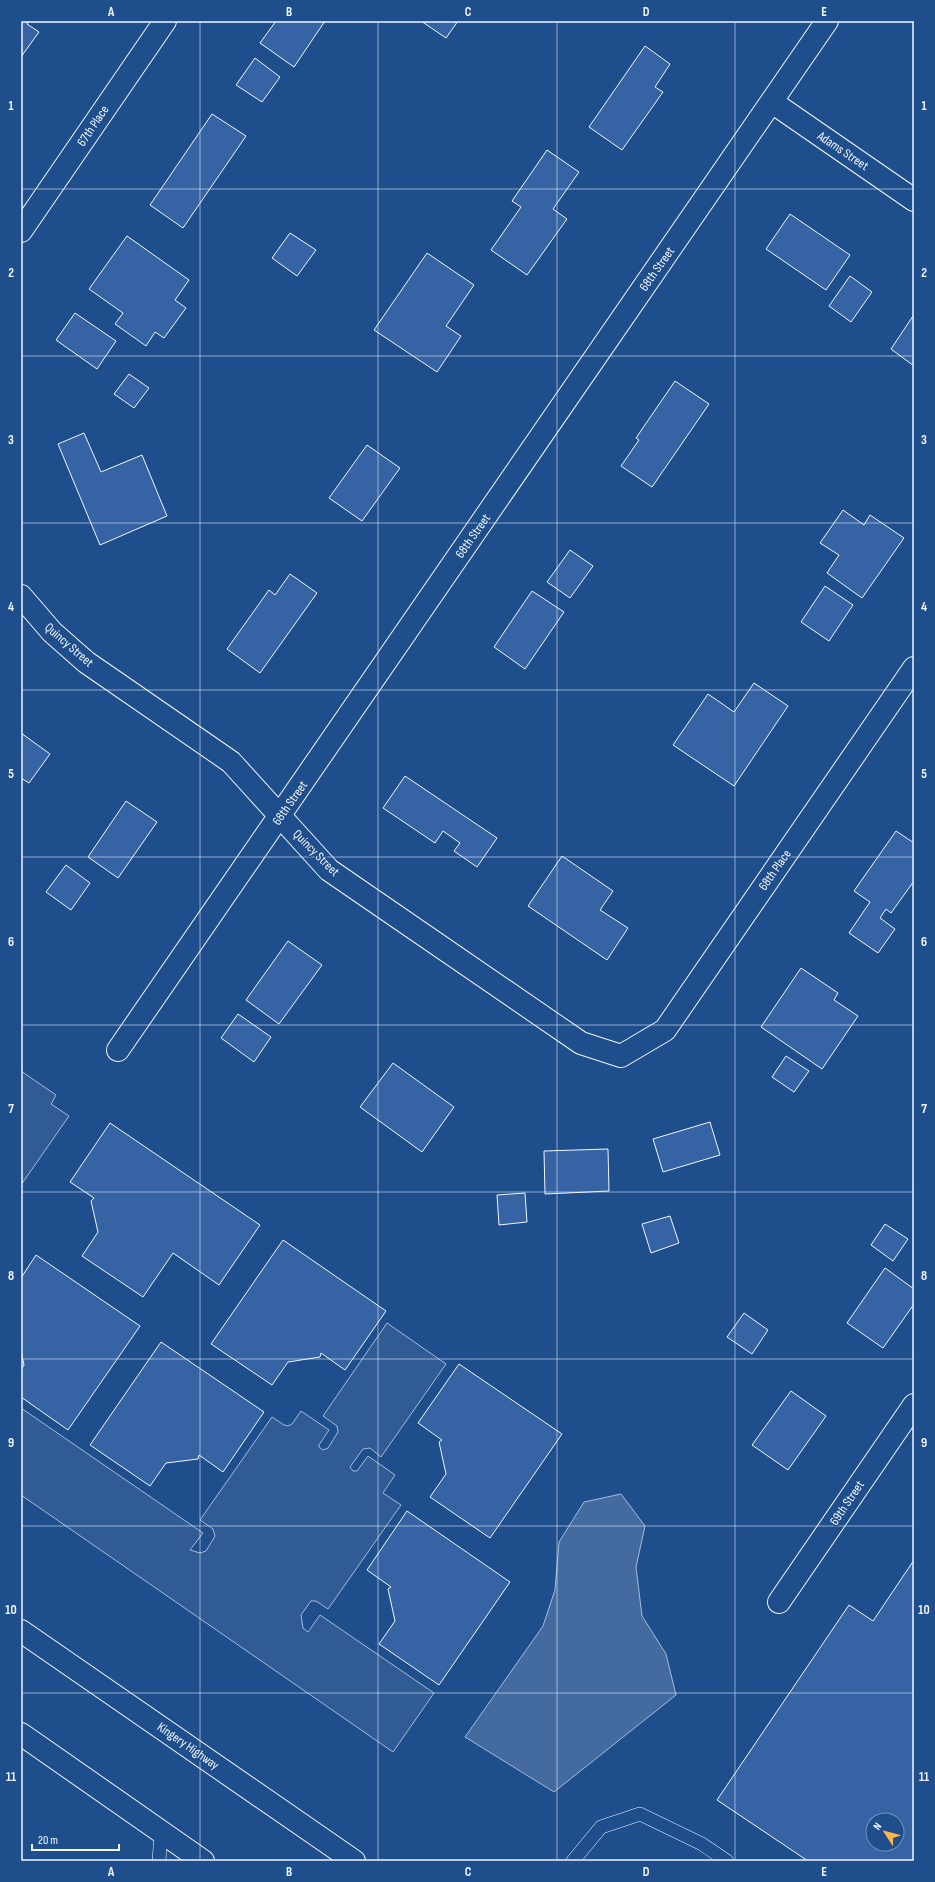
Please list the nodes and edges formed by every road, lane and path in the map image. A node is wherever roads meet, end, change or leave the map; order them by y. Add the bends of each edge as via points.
1 (166, 21) edge
2 (827, 21) edge
3 (772, 102) junction
4 (914, 200) edge
5 (21, 231) edge
6 (21, 596) edge
7 (914, 668) edge
8 (281, 816) junction
9 (118, 1050) dead end
10 (621, 1056) joint
11 (914, 1405) edge
12 (779, 1602) dead end
13 (21, 1631) edge
14 (21, 1734) edge
15 (161, 1832) junction
16 (719, 1859) edge
17 (159, 1861) edge
18 (203, 1861) edge
19 (354, 1861) edge
20 (573, 1861) edge

1 - 5 main road, 67th Place
2 - 3 main road, 68th Street
3 - 4 main road, Adams Street
3 - 8 main road, 68th Street
6 - 8 main road, Quincy Street via 52,632 86,662 232,762
7 - 10 main road, 68th Place via 665,1030
8 - 9 main road, 68th Street
8 - 10 main road, Quincy Street via 329,870 581,1043
11 - 12 main road, 69th Street
13 - 19 main road, Kingery Highway
14 - 15 main road
15 - 17 lane
15 - 18 main road
16 - 20 lane via 702,1844 640,1814 601,1827

